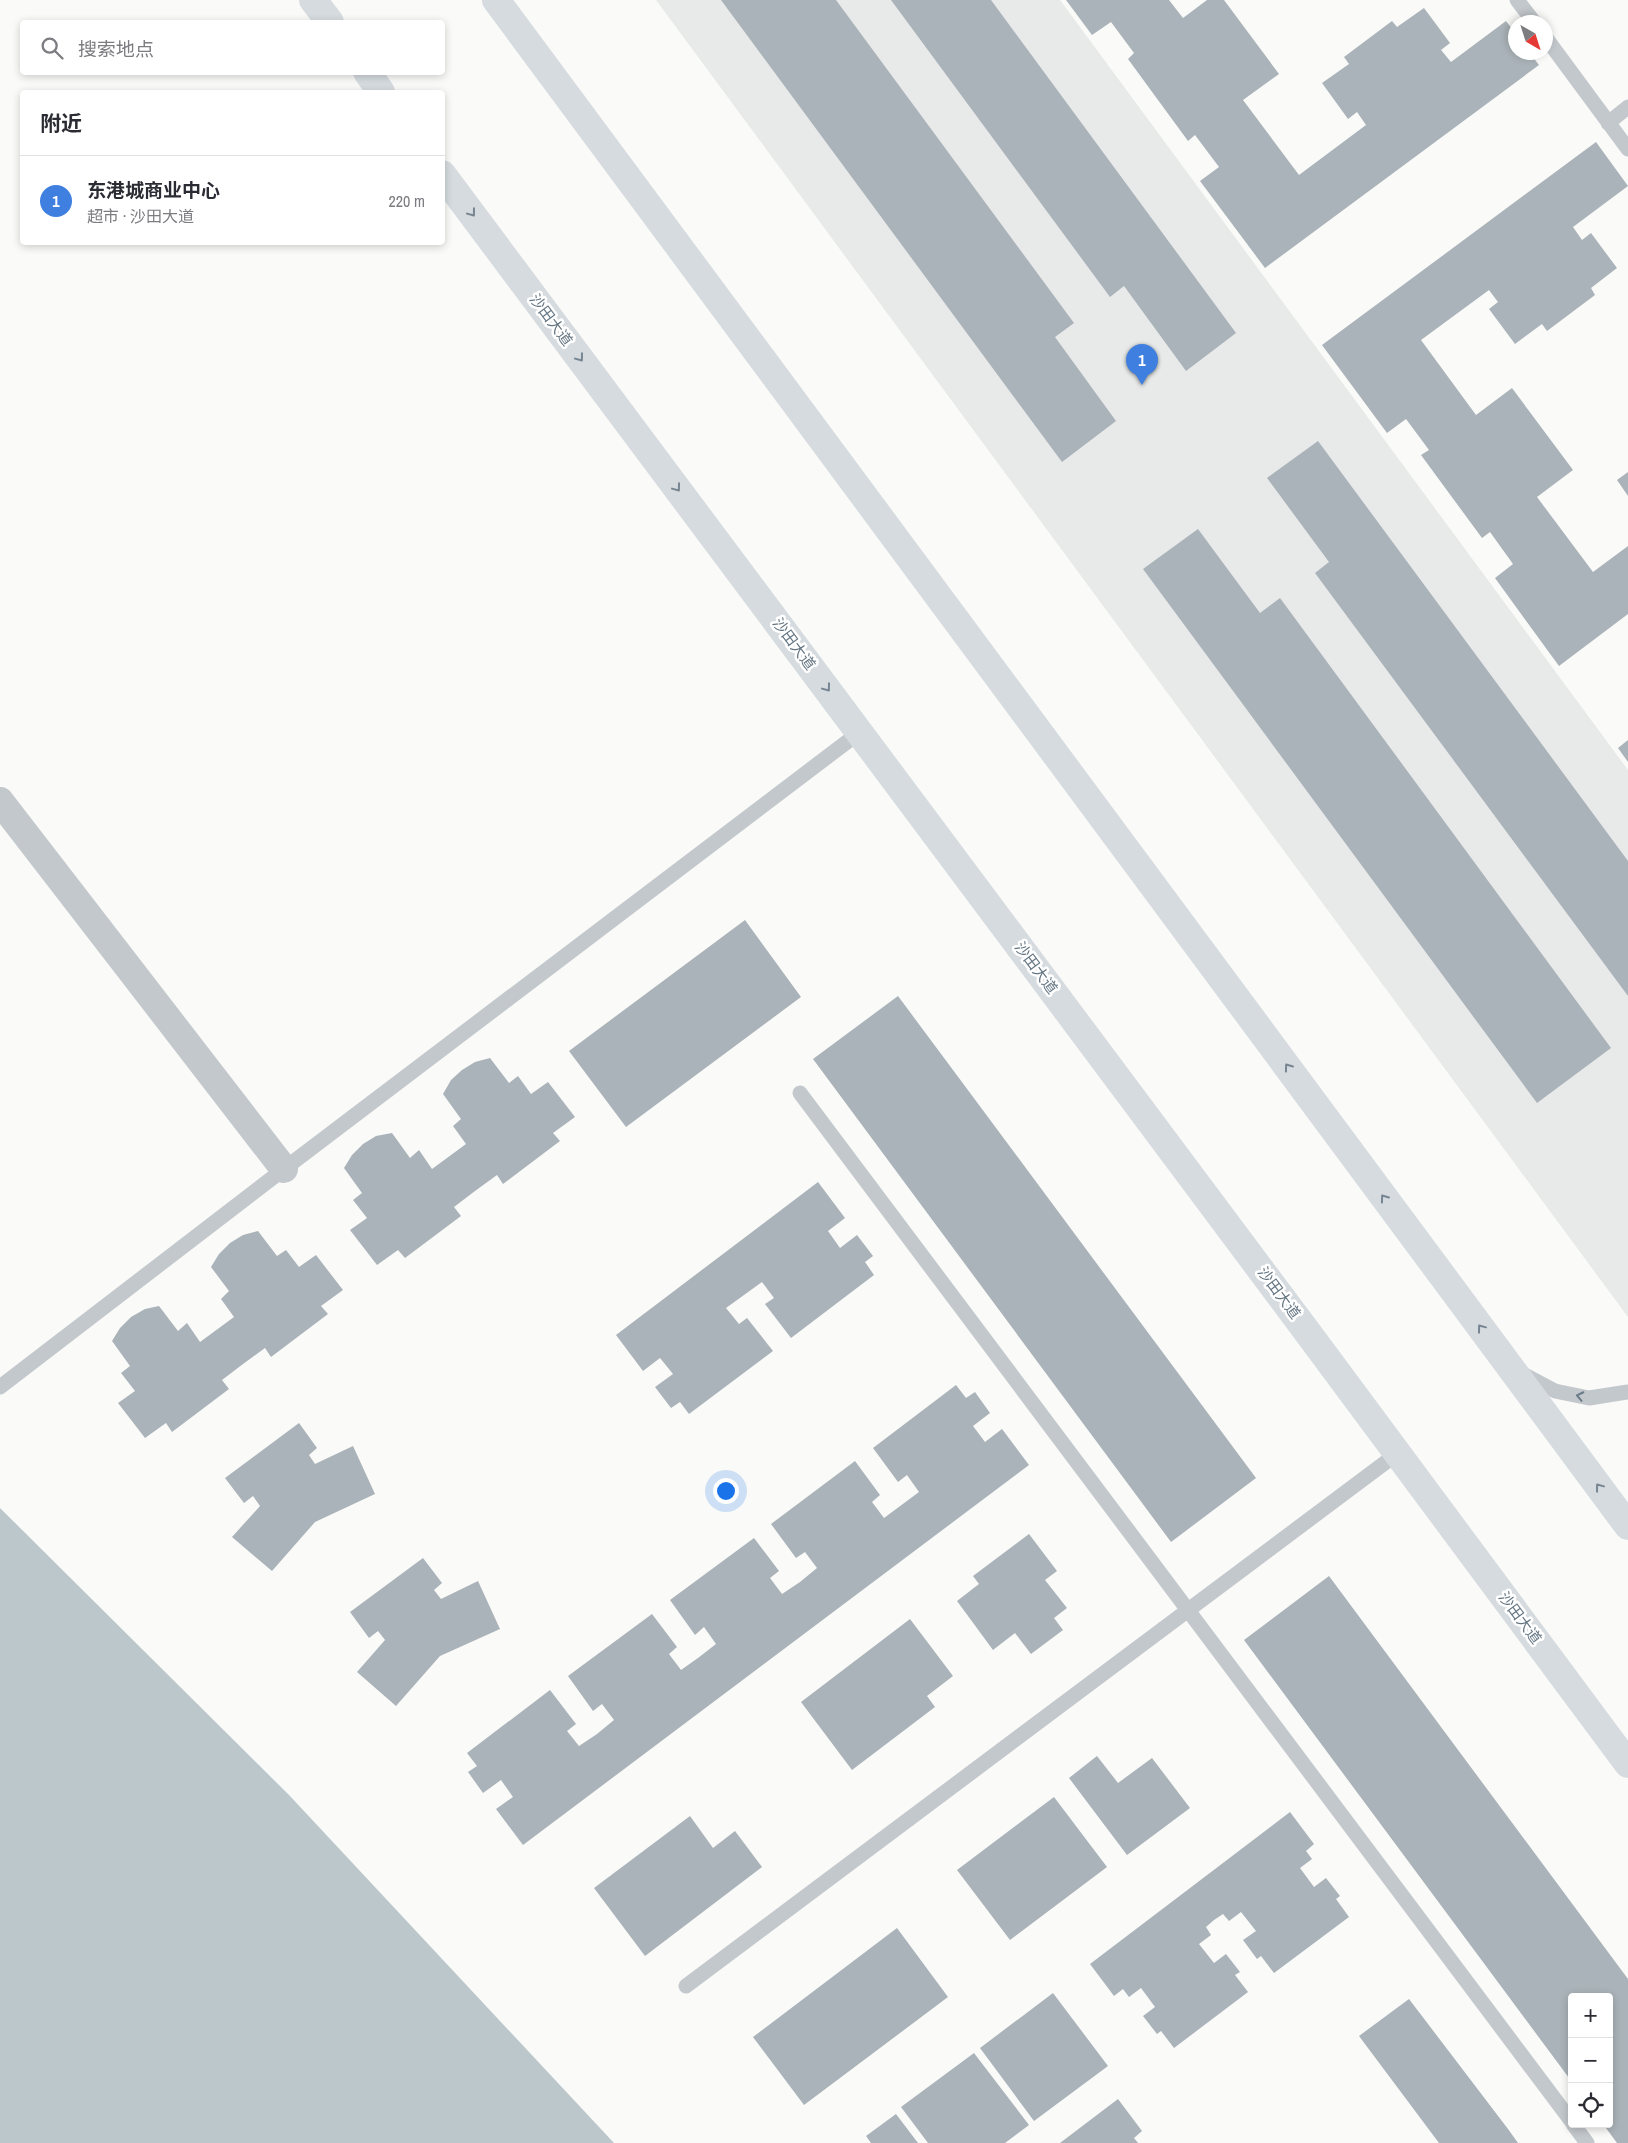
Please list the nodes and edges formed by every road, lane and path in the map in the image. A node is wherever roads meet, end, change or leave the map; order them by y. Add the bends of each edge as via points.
1 (313, 0) edge
2 (496, 0) edge
3 (1517, 0) edge
4 (1529, 15) edge
5 (328, 20) edge
6 (1553, 48) edge
7 (369, 75) edge
8 (380, 90) edge
9 (1628, 107) edge
10 (1608, 123) junction
11 (1628, 150) edge
12 (445, 178) edge
13 (860, 732) junction
14 (0, 801) edge
15 (800, 1093) dead end
16 (284, 1169) junction
17 (1502, 1356) junction
18 (0, 1387) edge
19 (1628, 1392) edge
20 (1398, 1453) junction
21 (1628, 1526) edge
22 (1188, 1610) junction
23 (1628, 1764) edge
24 (686, 1986) dead end
25 (1568, 2118) edge
26 (1576, 2128) edge
27 (1587, 2143) edge

1 - 5 main road
17 -> 2 main road
3 - 4 lane
6 - 10 lane
7 - 8 main road
9 - 10 lane
10 - 11 lane
12 -> 13 main road, 沙田大道
13 - 16 lane
13 - 20 main road, 沙田大道
14 - 16 street
15 - 22 lane
16 - 18 lane
19 -> 17 lane via 1589,1398 1555,1391 1525,1376
21 -> 17 main road
20 - 22 lane
20 - 23 main road, 沙田大道
22 - 24 lane
22 - 25 lane
26 - 27 lane

